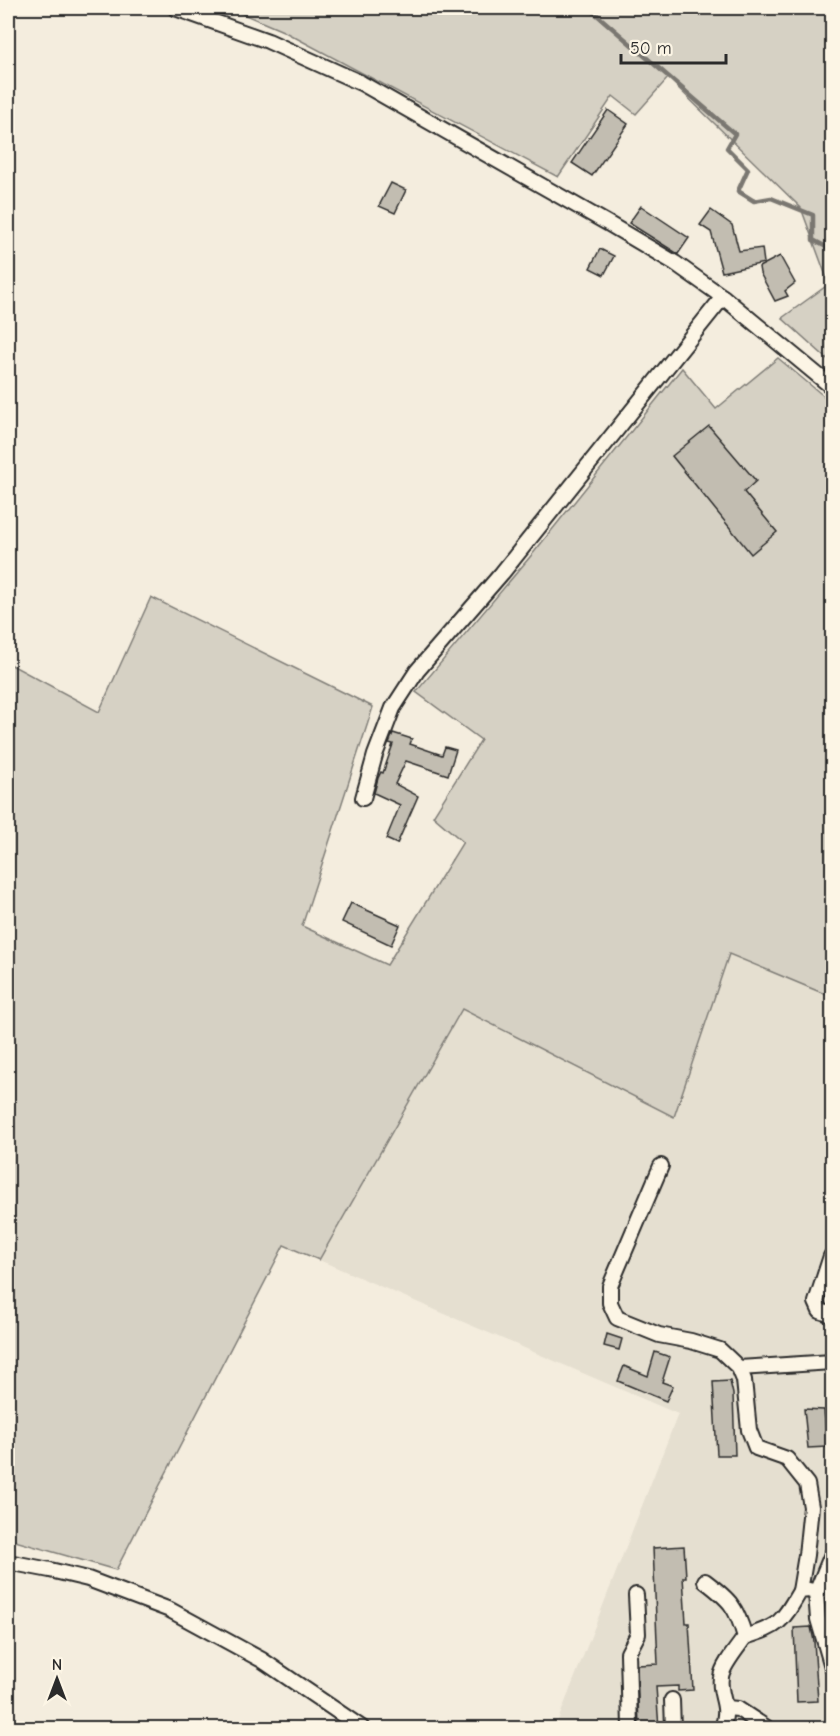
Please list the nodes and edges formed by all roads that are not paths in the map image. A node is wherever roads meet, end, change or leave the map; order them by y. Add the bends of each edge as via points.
1 (175, 8) edge
2 (723, 297) junction
3 (832, 387) edge
4 (363, 798) dead end
5 (661, 1166) dead end
6 (831, 1256) edge
7 (832, 1315) edge
8 (832, 1362) edge
9 (739, 1368) junction
10 (832, 1554) edge
11 (8, 1563) edge
12 (705, 1581) dead end
13 (800, 1591) junction
14 (816, 1593) junction
15 (636, 1594) dead end
16 (745, 1637) junction
17 (832, 1667) edge
18 (672, 1700) dead end
19 (727, 1708) junction
20 (362, 1728) edge
21 (630, 1728) edge
22 (673, 1728) edge
23 (722, 1728) edge
24 (767, 1728) edge

1 - 2 street via 268,41 362,83 656,252
2 - 3 street
2 - 4 street via 502,573 417,671 393,708
5 - 9 street via 610,1286 610,1303 617,1318 659,1335 720,1350
6 - 7 street via 816,1302 820,1311
8 - 9 street
9 - 13 street via 744,1380 749,1430 756,1448 787,1459 807,1484 811,1507
10 - 14 street
11 - 20 street via 88,1579 170,1610 262,1660
12 - 16 street via 728,1598
13 - 14 street
13 - 16 street via 783,1620 771,1629
14 - 17 street via 818,1619
15 - 21 street via 638,1634 628,1653
16 - 19 street via 721,1675
18 - 22 street
19 - 23 street
19 - 24 street via 738,1709

